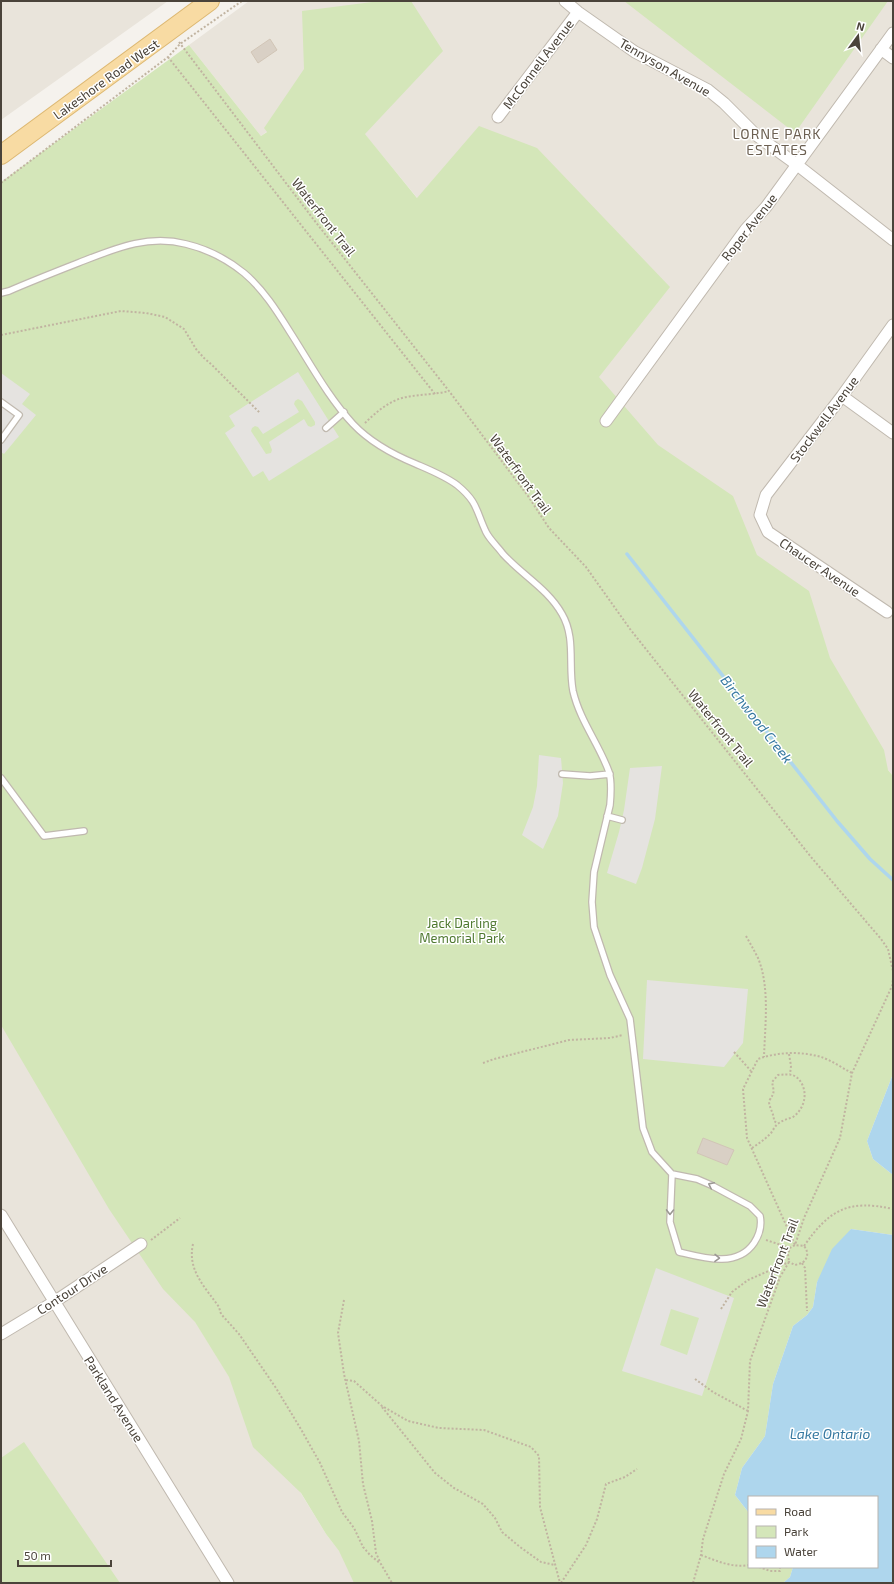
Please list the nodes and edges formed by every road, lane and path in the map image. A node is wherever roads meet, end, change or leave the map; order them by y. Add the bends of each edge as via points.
1 (210, 1) edge
2 (242, 1) edge
3 (565, 1) edge
4 (578, 12) junction
5 (893, 33) edge
6 (180, 44) junction
7 (881, 50) junction
8 (168, 57) junction
9 (893, 58) edge
10 (498, 117) dead end
11 (1, 155) edge
12 (796, 164) junction
13 (1, 183) edge
14 (893, 240) edge
15 (1, 293) edge
16 (893, 325) edge
17 (1, 335) edge
18 (449, 391) junction
19 (435, 394) junction
20 (842, 396) junction
21 (1, 402) edge
22 (344, 412) junction
23 (260, 413) dead end
24 (606, 420) dead end
25 (326, 428) dead end
26 (359, 429) junction
27 (893, 433) edge
28 (1, 440) edge
29 (760, 515) joint
30 (887, 612) dead end
31 (562, 774) dead end
32 (610, 774) junction
33 (1, 778) edge
34 (607, 816) junction
35 (622, 820) dead end
36 (84, 831) dead end
37 (746, 936) dead end
38 (893, 971) edge
39 (893, 979) edge
40 (632, 1034) junction
41 (734, 1052) dead end
42 (789, 1054) junction
43 (764, 1057) junction
44 (483, 1064) dead end
45 (751, 1071) junction
46 (852, 1073) junction
47 (790, 1074) junction
48 (777, 1124) junction
49 (752, 1148) junction
50 (672, 1174) junction
51 (893, 1209) edge
52 (1, 1215) edge
53 (180, 1218) dead end
54 (758, 1237) junction
55 (142, 1244) joint
56 (193, 1244) dead end
57 (795, 1244) junction
58 (804, 1246) junction
59 (790, 1248) junction
60 (789, 1262) junction
61 (802, 1263) junction
62 (344, 1300) dead end
63 (54, 1302) junction
64 (721, 1309) dead end
65 (807, 1311) dead end
66 (1, 1334) edge
67 (695, 1379) dead end
68 (346, 1380) junction
69 (382, 1406) junction
70 (748, 1411) junction
71 (637, 1469) dead end
72 (701, 1555) junction
73 (381, 1564) junction
74 (748, 1564) edge
75 (555, 1566) junction
76 (762, 1568) edge
77 (780, 1568) edge
78 (223, 1581) edge
79 (392, 1583) edge
80 (561, 1583) edge
81 (693, 1583) edge

1 - 11 main road, Lakeshore Road West
2 - 6 path
3 - 4 street, Tennyson Avenue
4 - 10 street, McConnell Avenue
4 - 12 street, Tennyson Avenue via 635,52 708,90 756,136
5 - 7 street, Roper Avenue
6 - 8 path
6 - 18 path, Waterfront Trail
7 - 9 street
7 - 12 street, Roper Avenue
8 - 13 path
8 - 19 path
12 - 14 street, Tennyson Avenue
12 - 24 street, Roper Avenue
15 - 22 lane via 122,245 168,240 189,244 226,260 250,279 278,313
16 - 20 street, Stockwell Avenue
17 - 23 path via 121,312 164,317 184,329 204,358
18 - 19 path
18 - 38 path, Waterfront Trail via 549,528 586,567 630,629 812,857 881,939 888,949
19 - 26 path via 401,398 385,406
20 - 27 street
20 - 29 street, Stockwell Avenue via 766,495
21 - 28 lane via 19,415
22 - 25 lane
22 - 26 lane
26 - 32 lane via 388,451 457,484 474,502 487,533 505,556 554,601 570,635 572,688 576,704
29 - 30 street, Chaucer Avenue via 768,532
31 - 32 lane
32 - 34 lane via 611,794
33 - 36 lane via 44,836
34 - 35 lane
34 - 40 lane via 594,872 594,927 610,974 630,1020
37 - 43 path via 758,959 765,988
39 - 46 path, Waterfront Trail
40 - 44 path via 569,1040
40 - 50 lane via 643,1128 652,1152
41 - 45 path
42 - 43 path
42 - 46 path via 803,1053 822,1057
42 - 47 path
43 - 45 path via 758,1059
45 - 49 path via 743,1089 747,1138
46 - 57 path, Waterfront Trail via 840,1138
47 - 48 path via 778,1075 772,1082 775,1089 769,1106
47 - 48 path via 801,1083 804,1091 802,1106 792,1117
48 - 49 path via 770,1135
49 - 57 path
54 -> 50 lane via 761,1228 760,1216 750,1206 697,1179
50 -> 54 lane via 670,1222 679,1252 717,1259 737,1258 746,1253
51 - 58 path via 876,1205 847,1207 831,1215
52 - 63 street, Parkland Avenue
53 - 55 path via 150,1242
54 - 59 path
55 - 63 street, Contour Drive
56 - 73 path via 191,1253 194,1270 221,1314 252,1352 302,1431 342,1512 354,1528 363,1547
57 - 58 path
57 - 59 path, Waterfront Trail
58 - 61 path via 807,1256
59 - 60 path, Waterfront Trail
60 - 61 path via 795,1265
60 - 64 path via 748,1280 732,1292
60 - 70 path, Waterfront Trail via 780,1277 750,1361
61 - 65 path via 805,1268
62 - 68 path via 338,1333
63 - 66 street, Contour Drive
63 - 78 street, Parkland Avenue
67 - 70 path
68 - 69 path via 354,1381
68 - 73 path via 359,1442 376,1553
69 - 75 path via 435,1473 454,1488 483,1504 495,1518 502,1532 520,1547 541,1562
69 - 75 path via 408,1421 439,1428 484,1430 531,1446 539,1456 540,1507
70 - 72 path, Waterfront Trail via 741,1439 724,1474 703,1539
71 - 80 path via 606,1484 597,1519
72 - 74 path via 740,1567
72 - 81 path, Waterfront Trail
73 - 79 path
75 - 80 path
76 - 77 path via 780,1571

